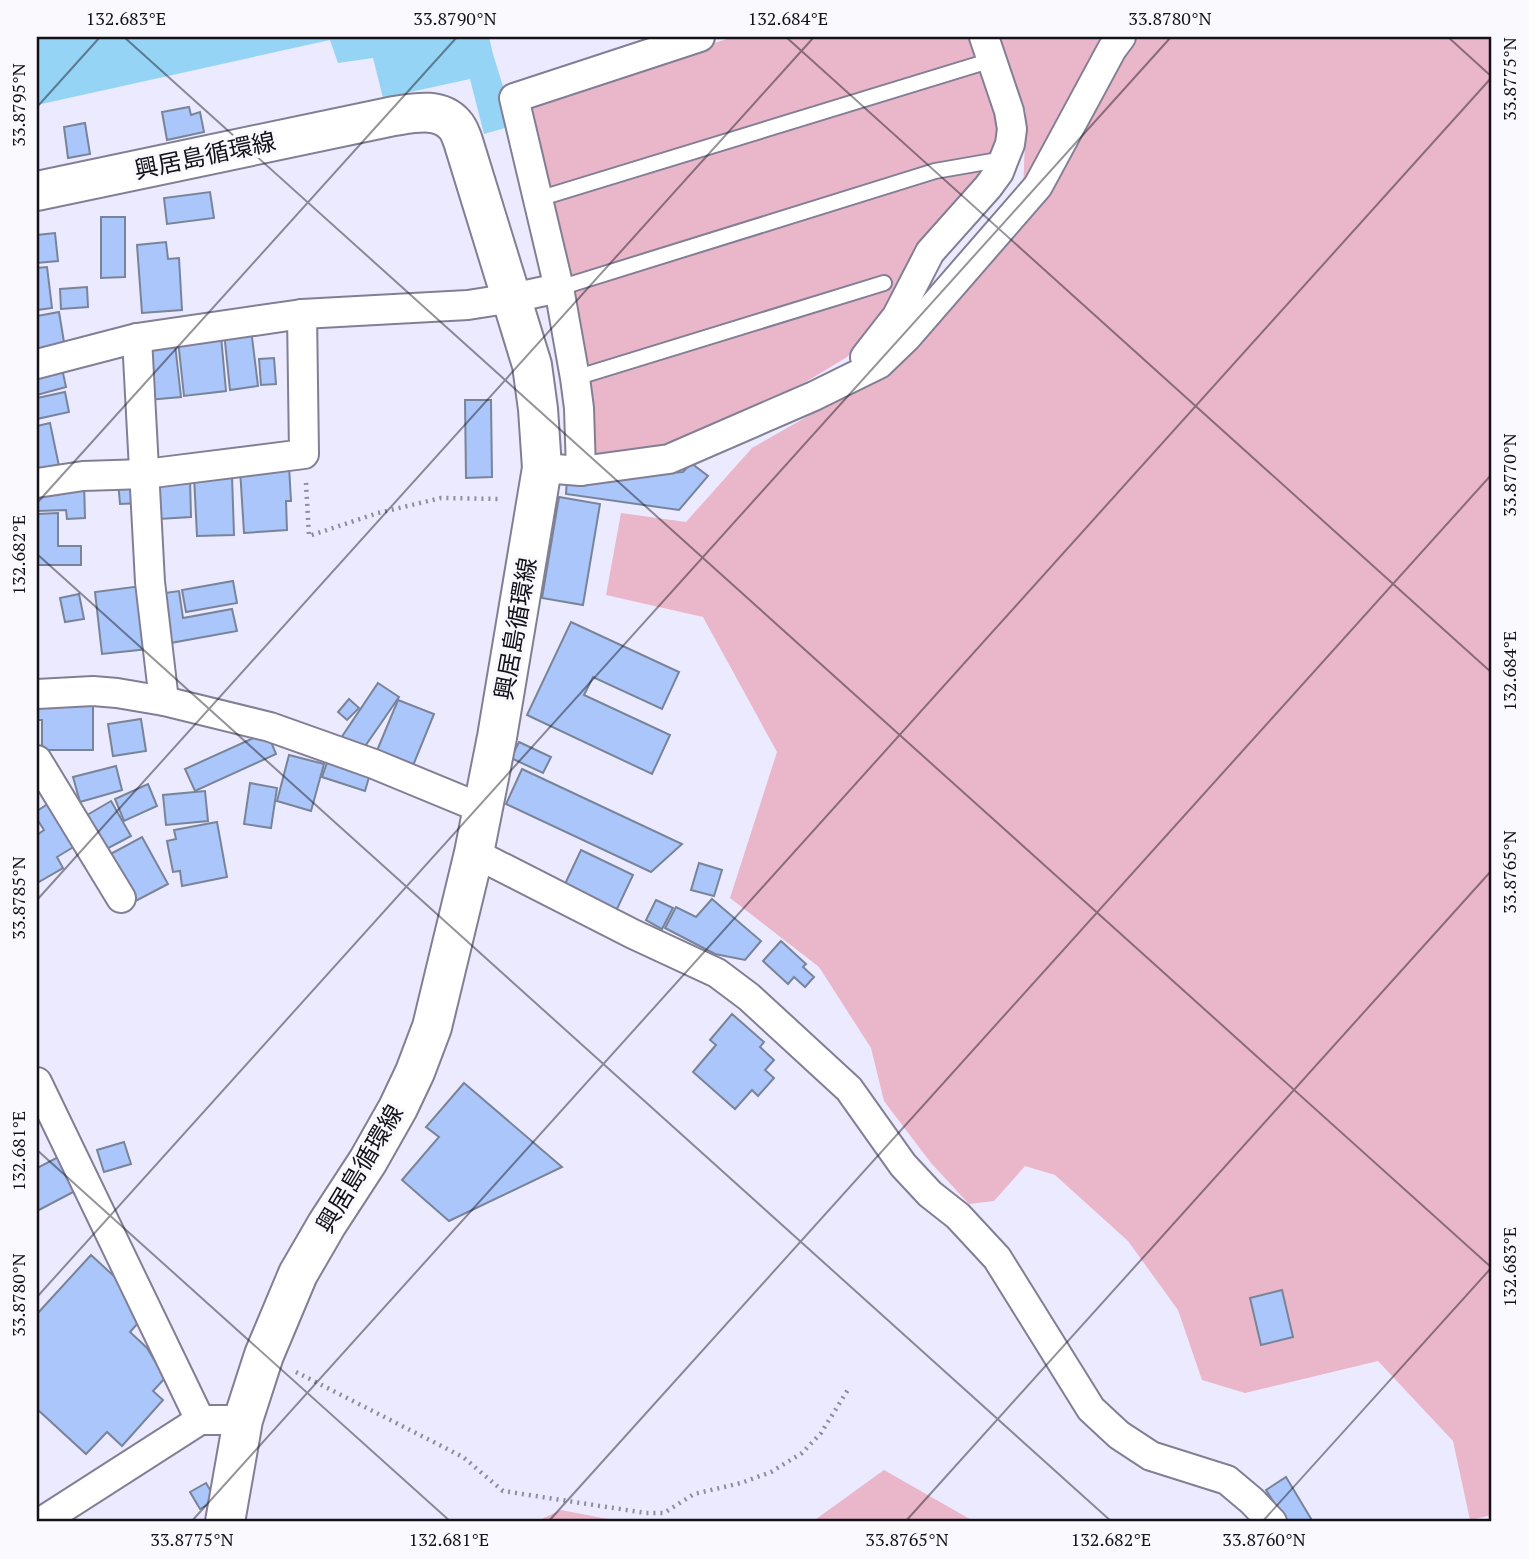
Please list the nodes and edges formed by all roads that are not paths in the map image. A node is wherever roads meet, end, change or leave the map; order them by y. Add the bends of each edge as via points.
1 (700, 37) edge
2 (1121, 37) edge
3 (988, 48) edge
4 (1004, 159) junction
5 (37, 191) edge
6 (538, 199) junction
7 (884, 283) dead end
8 (538, 292) junction
9 (302, 314) junction
10 (137, 338) junction
11 (37, 364) edge
12 (575, 377) junction
13 (838, 384) junction
14 (581, 471) junction
15 (145, 474) junction
16 (37, 483) edge
17 (540, 484) junction
18 (37, 694) edge
19 (163, 701) junction
20 (37, 760) edge
21 (483, 809) junction
22 (474, 853) junction
23 (121, 898) dead end
24 (37, 1082) edge
25 (200, 1420) junction
26 (243, 1420) junction
27 (41, 1522) edge
28 (225, 1522) edge
29 (1272, 1522) edge

1 - 6 street via 514,98
2 - 13 street via 1038,186 906,338 879,363
3 - 4 street via 1012,129
3 - 6 lane
4 - 8 lane via 935,171
4 - 13 street via 988,187 930,252 897,316
5 - 8 main road, 興居島循環線 via 423,111 455,124
6 - 8 street
7 - 12 lane
8 - 9 street via 468,305
8 - 12 street
8 - 17 main road, 興居島循環線 via 532,365
9 - 10 street
9 - 15 street via 304,454
10 - 11 street
10 - 15 street
12 - 14 street
13 - 14 street via 669,459
14 - 17 street
15 - 16 street
15 - 19 street via 150,582
17 - 21 main road, 興居島循環線
18 - 19 street via 93,691
19 - 21 street via 270,727
20 - 23 street
21 - 22 main road, 興居島循環線
22 - 26 main road, 興居島循環線 via 432,1027 415,1072 374,1150 298,1274
22 - 29 street via 718,973 750,997 849,1089 903,1166 998,1258 1091,1409 1151,1456 1227,1480
24 - 25 street
25 - 26 street
25 - 27 street
26 - 28 main road, 興居島循環線

